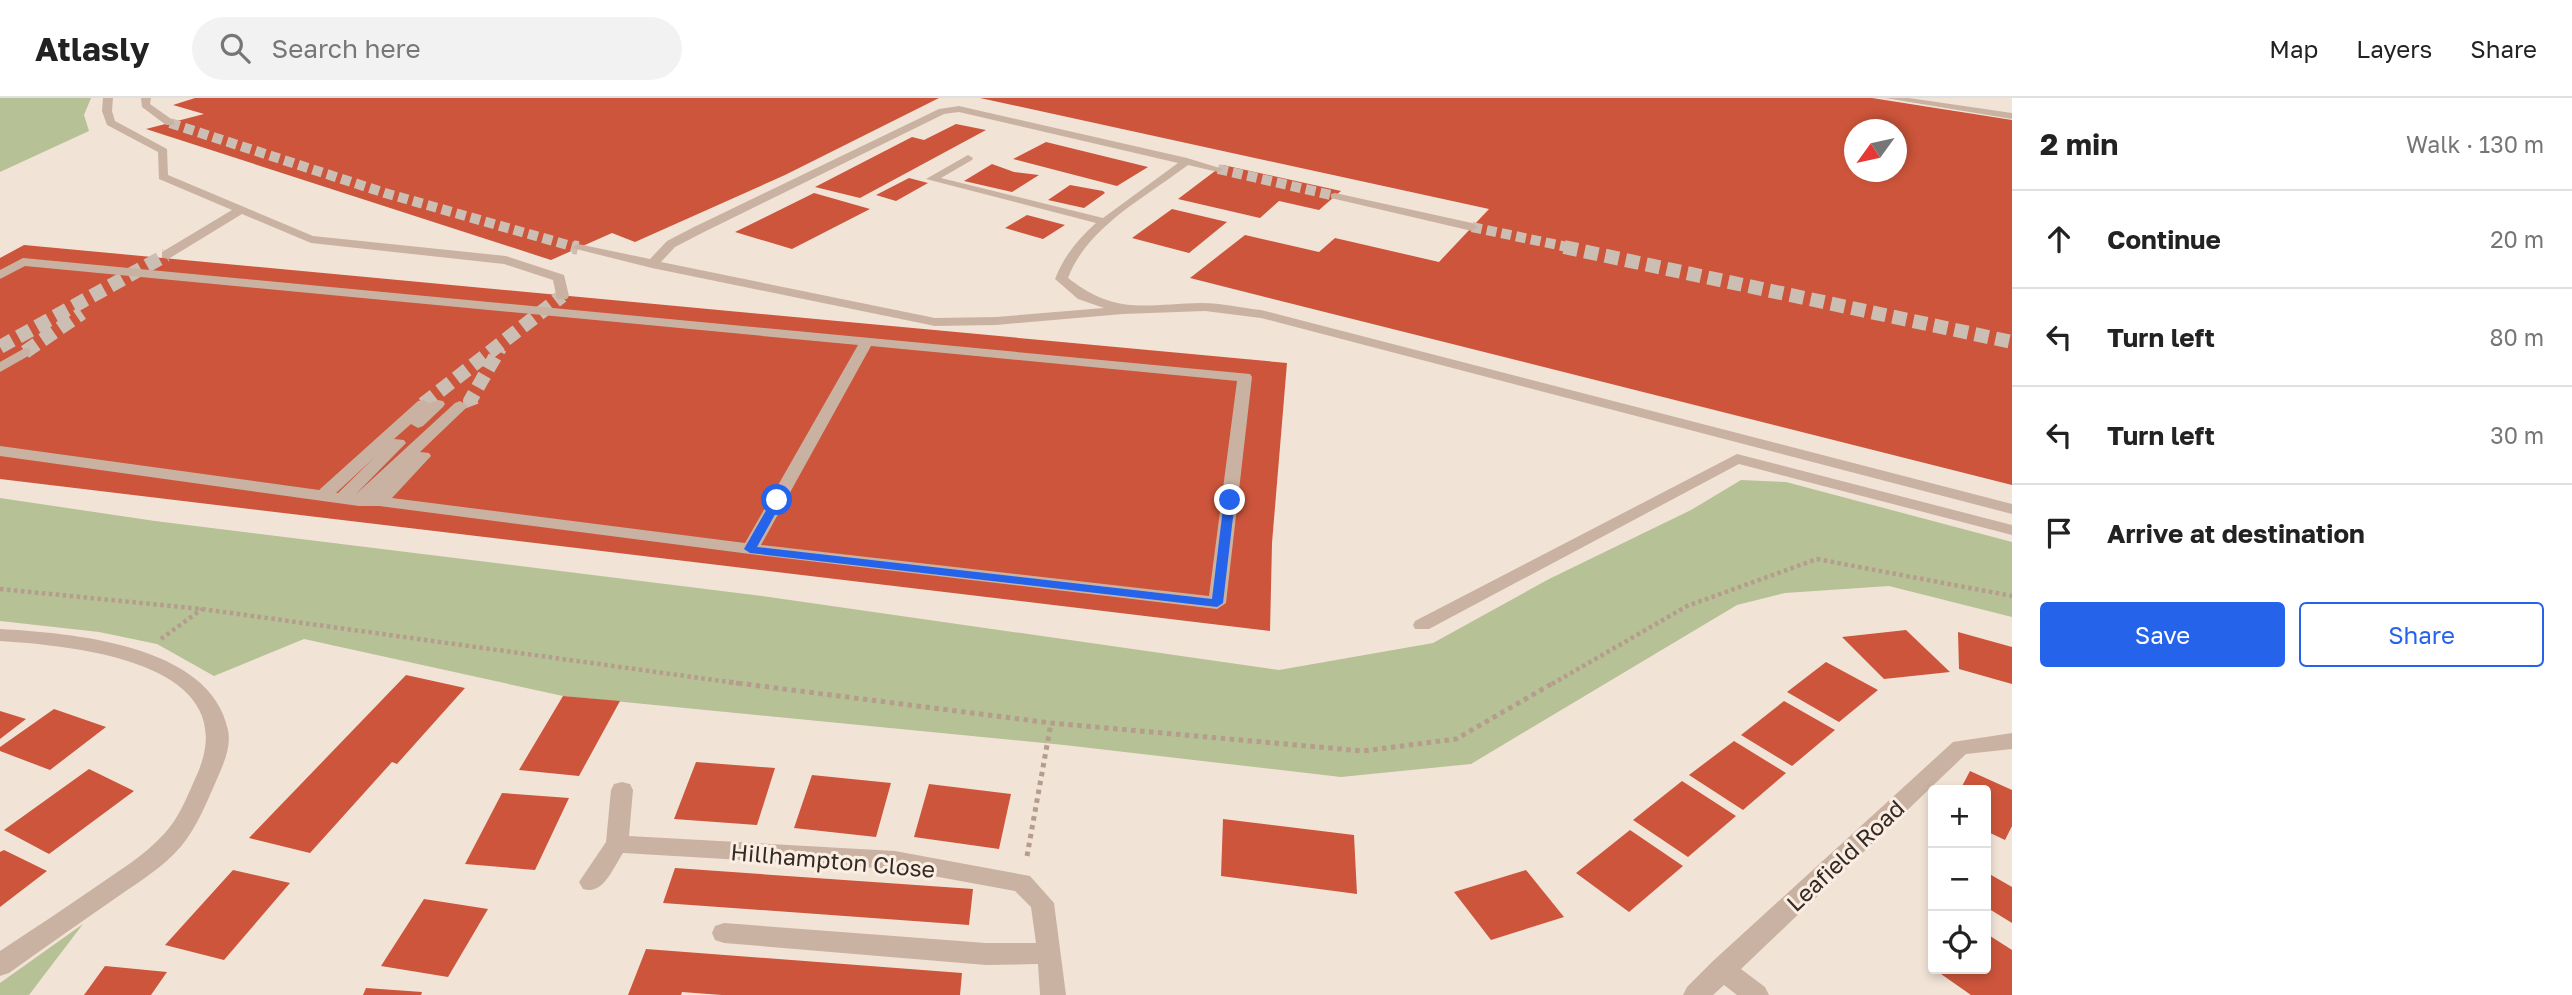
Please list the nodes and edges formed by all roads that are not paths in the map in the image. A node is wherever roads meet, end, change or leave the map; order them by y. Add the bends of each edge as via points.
1 (108, 98) edge
2 (146, 98) edge
3 (1890, 98) edge
4 (2012, 117) edge
5 (170, 123) tunnel mouth
6 (968, 158) dead end
7 (1187, 161) junction
8 (1218, 169) tunnel mouth
9 (1335, 196) tunnel mouth
10 (241, 209) junction
11 (1106, 222) junction
12 (1472, 227) tunnel mouth
13 (578, 248) tunnel mouth
14 (166, 255) tunnel mouth
15 (652, 264) junction
16 (0, 275) edge
17 (562, 296) dead end
18 (1123, 310) junction
19 (867, 341) junction
20 (12, 353) tunnel mouth
21 (0, 368) edge
22 (0, 451) edge
23 (324, 495) junction
24 (351, 499) junction
25 (379, 501) junction
26 (2012, 509) edge
27 (2012, 530) edge
28 (750, 549) junction
29 (1422, 625) dead end
30 (0, 635) edge
31 (2012, 741) edge
32 (622, 790) dead end
33 (617, 844) junction
34 (591, 882) dead end
35 (724, 933) dead end
36 (1050, 953) junction
37 (0, 965) edge
38 (1722, 969) junction
39 (1053, 995) edge
40 (1696, 995) edge
41 (1756, 995) edge

1 - 10 street via 111,122 163,151 163,177
2 - 5 street via 145,105
3 - 4 street
6 - 11 street via 931,179
7 - 8 street
7 - 11 street
7 - 15 street via 978,111 942,111 680,239
9 - 12 street
10 - 14 street
10 - 17 street via 312,239 506,260 559,278
11 - 18 street via 1090,233 1064,265 1061,279 1083,296
13 - 15 street
15 - 18 street via 935,322
16 - 19 street via 23,262
18 - 26 street via 1205,307 1261,314
19 - 28 street
19 - 28 street via 1245,377 1217,603
20 - 21 street
22 - 23 street
23 - 24 street
23 - 24 street via 430,404
24 - 25 street
24 - 25 street via 466,406
25 - 28 street
27 - 29 street via 1737,459
30 - 37 street via 85,643 138,657 185,678 212,710 218,729 217,757 183,829 152,861
31 - 38 street, Leafield Road via 1960,747
32 - 33 street
33 - 34 street
33 - 36 street, Hillhampton Close via 895,860 1022,883 1042,903
35 - 36 street via 986,954
36 - 39 street
38 - 40 street, Leafield Road
38 - 41 street

